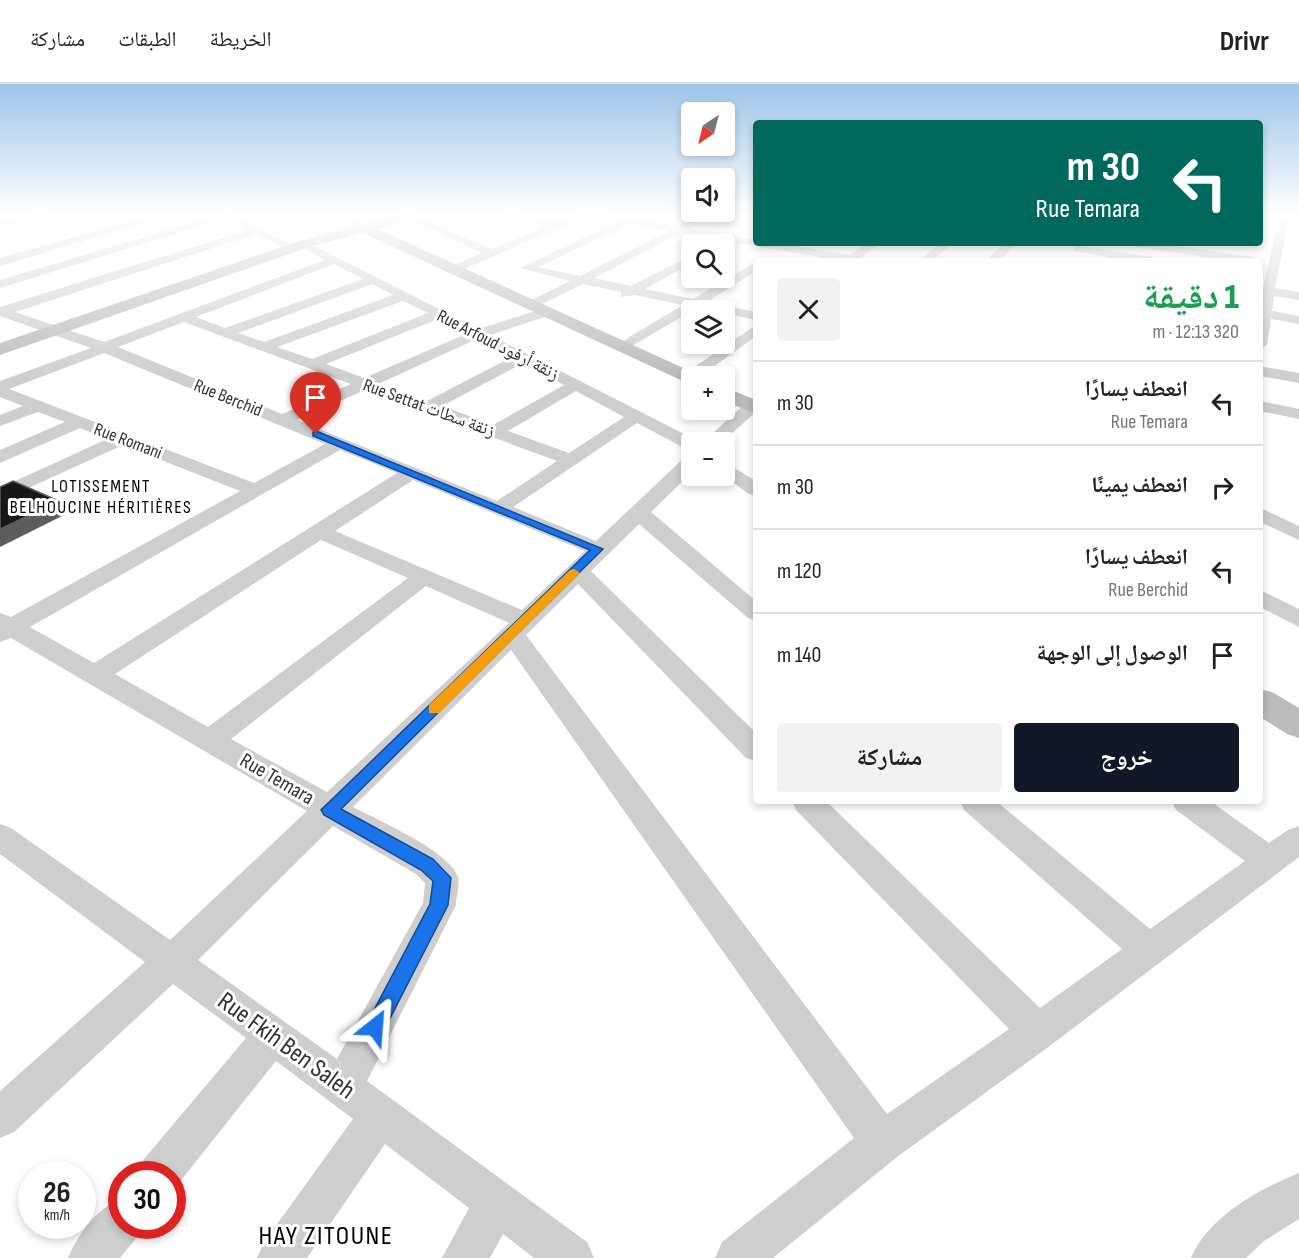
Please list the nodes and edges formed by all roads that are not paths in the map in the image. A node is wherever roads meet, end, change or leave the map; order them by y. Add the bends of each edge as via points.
1 (52, 269) edge
2 (135, 269) edge
3 (232, 269) edge
4 (312, 269) edge
5 (352, 269) edge
6 (455, 269) edge
7 (530, 269) edge
8 (604, 269) edge
9 (672, 269) edge
10 (751, 269) edge
11 (1267, 269) edge
12 (0, 271) edge
13 (21, 278) junction
14 (373, 280) junction
15 (582, 280) junction
16 (0, 284) edge
17 (633, 290) junction
18 (1268, 291) junction
19 (404, 296) junction
20 (1299, 296) edge
21 (618, 299) dead end
22 (681, 300) edge
23 (701, 300) edge
24 (539, 309) junction
25 (1263, 310) edge
26 (0, 311) edge
27 (735, 311) edge
28 (681, 312) edge
29 (438, 314) junction
30 (1263, 314) edge
31 (753, 315) edge
32 (184, 318) junction
33 (1299, 320) edge
34 (58, 329) junction
35 (753, 331) edge
36 (223, 333) junction
37 (477, 334) junction
38 (263, 347) junction
39 (623, 347) junction
40 (106, 348) junction
41 (0, 349) edge
42 (522, 358) junction
43 (311, 365) junction
44 (706, 366) edge
45 (1263, 372) edge
46 (681, 373) edge
47 (1299, 378) edge
48 (363, 384) junction
49 (575, 385) junction
50 (0, 389) edge
51 (735, 398) edge
52 (38, 406) junction
53 (753, 406) edge
54 (428, 407) junction
55 (1263, 407) edge
56 (753, 409) edge
57 (1299, 414) edge
58 (638, 416) junction
59 (283, 420) junction
60 (0, 421) edge
61 (80, 422) junction
62 (495, 431) junction
63 (724, 432) edge
64 (123, 438) junction
65 (681, 439) edge
66 (339, 443) junction
67 (0, 457) edge
68 (572, 460) junction
69 (681, 471) edge
70 (409, 474) junction
71 (735, 475) edge
72 (753, 488) edge
73 (256, 490) junction
74 (0, 495) edge
75 (499, 508) junction
76 (638, 512) junction
77 (1263, 516) edge
78 (318, 531) junction
79 (1299, 534) edge
80 (598, 549) junction
81 (577, 570) junction
82 (423, 578) junction
83 (1263, 599) edge
84 (753, 610) edge
85 (1299, 619) edge
86 (4, 628) edge
87 (519, 628) junction
88 (95, 675) junction
89 (1263, 703) edge
90 (1299, 725) edge
91 (210, 740) junction
92 (753, 747) edge
93 (810, 804) edge
94 (979, 804) edge
95 (1191, 804) edge
96 (330, 810) junction
97 (0, 837) edge
98 (1299, 839) edge
99 (1270, 861) junction
100 (1149, 950) junction
101 (171, 962) junction
102 (1038, 1032) junction
103 (273, 1035) junction
104 (38, 1082) junction
105 (343, 1088) junction
106 (0, 1091) edge
107 (380, 1116) junction
108 (0, 1118) edge
109 (882, 1142) junction
110 (170, 1161) edge
111 (1299, 1194) edge
112 (496, 1203) junction
113 (108, 1237) edge
114 (91, 1258) edge
115 (280, 1258) edge
116 (465, 1258) edge
117 (571, 1258) edge
118 (738, 1258) edge
119 (1214, 1258) edge

1 - 13 street
2 - 26 street
3 - 34 street
4 - 32 street
5 - 14 street, Rue Arfoud زنقة أرفود
6 - 24 street
7 - 15 street
8 - 15 street
9 - 17 street
10 - 23 street
11 - 18 street
12 - 13 street
13 - 16 street
14 - 19 street, Rue Arfoud زنقة أرفود
14 - 36 street
15 - 17 street
15 - 24 street
17 - 21 street
17 - 22 street
18 - 20 street
18 - 25 street
19 - 29 street, Rue Arfoud زنقة أرفود
19 - 38 street
24 - 37 street
24 - 39 street
26 - 34 street, Rue Berchid
27 - 31 street
28 - 39 street
29 - 37 street, Rue Arfoud زنقة أرفود
29 - 43 street
30 - 33 street
32 - 36 street, Rue Settat زنقة سطات
32 - 40 street
34 - 40 street, Rue Berchid
34 - 41 street
35 - 44 street
36 - 38 street, Rue Settat زنقة سطات
37 - 42 street, Rue Arfoud زنقة أرفود
37 - 48 street
38 - 43 street, Rue Settat زنقة سطات
39 - 46 street
40 - 50 street
40 - 59 street, Rue Berchid
42 - 49 street, Rue Arfoud زنقة أرفود
42 - 54 street
43 - 48 street, Rue Settat زنقة سطات
45 - 47 street
48 - 54 street, Rue Settat زنقة سطات
48 - 59 street
49 - 58 street, Rue Arfoud زنقة أرفود
49 - 62 street
50 - 52 street, Rue Romani
51 - 53 street
52 - 60 street
52 - 61 street, Rue Romani
54 - 62 street, Rue Settat زنقة سطات
55 - 57 street
56 - 63 street
58 - 65 street, Rue Arfoud زنقة أرفود
58 - 68 street
59 - 66 street, Rue Berchid
61 - 64 street, Rue Romani
61 - 67 street
62 - 68 street, Rue Settat زنقة سطات
64 - 73 street, Rue Romani
64 - 74 street
66 - 70 street, Rue Berchid
66 - 73 street
68 - 75 street
69 - 76 street
70 - 75 street, Rue Berchid
70 - 78 street
71 - 72 street
73 - 86 street
75 - 80 street, Rue Berchid
76 - 80 street
76 - 84 street
77 - 79 street
78 - 82 street
78 - 88 street
80 - 81 street
81 - 87 street
81 - 92 street
82 - 87 street
82 - 91 street
83 - 85 street
86 - 88 street, Rue Temara
87 - 96 street
87 - 109 street
88 - 91 street, Rue Temara
89 - 90 street
91 - 96 street, Rue Temara
93 - 102 street
94 - 100 street
95 - 99 street
96 - 101 street
96 - 105 street, Rue Temara via 427,864 442,878 439,905
97 - 101 street, Rue Fkih Ben Saleh
98 - 99 street
99 - 100 street
100 - 102 street
101 - 103 street, Rue Fkih Ben Saleh
101 - 104 street
102 - 109 street
103 - 105 street, Rue Fkih Ben Saleh
103 - 110 street
104 - 106 street
104 - 108 street
105 - 107 street, Rue Fkih Ben Saleh
107 - 112 street, Rue Fkih Ben Saleh
107 - 115 street
109 - 118 street
111 - 119 street via 1248,1225
112 - 116 street
112 - 117 street, Rue Fkih Ben Saleh
113 - 114 street

